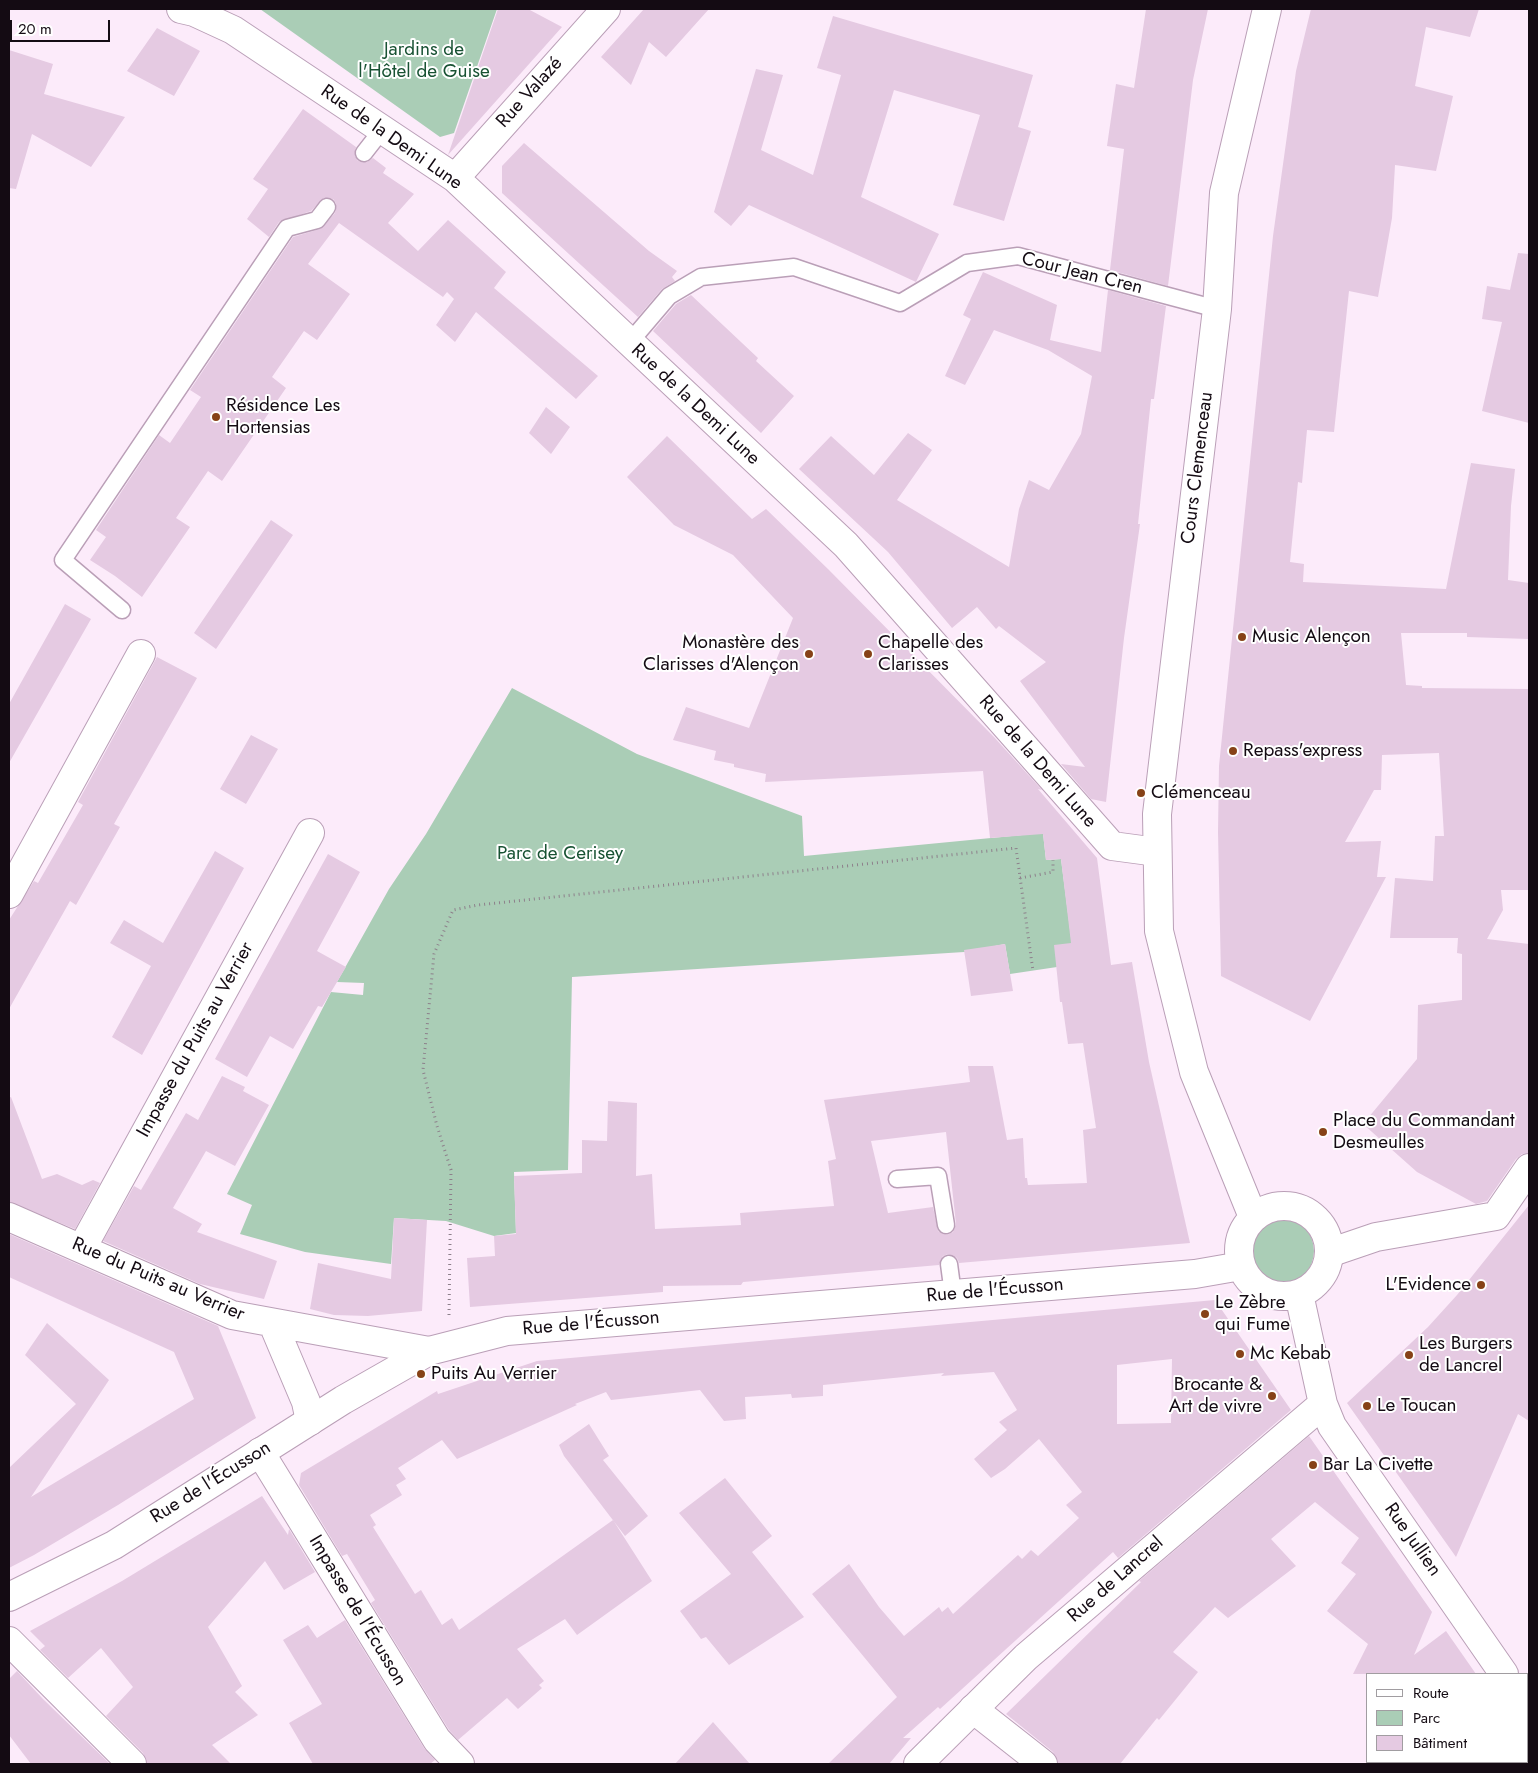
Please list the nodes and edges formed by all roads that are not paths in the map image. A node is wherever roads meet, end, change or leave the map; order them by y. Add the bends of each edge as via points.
1 (606, 9) edge
2 (1267, 9) edge
3 (190, 10) edge
4 (382, 130) junction
5 (364, 153) dead end
6 (455, 178) junction
7 (327, 206) dead end
8 (1216, 309) junction
9 (629, 343) junction
10 (122, 610) dead end
11 (141, 654) dead end
12 (310, 833) dead end
13 (1157, 852) junction
14 (9, 894) edge
15 (1529, 1168) edge
16 (897, 1179) dead end
17 (1253, 1216) junction
18 (9, 1217) edge
19 (946, 1225) dead end
20 (82, 1248) junction
21 (1330, 1254) junction
22 (949, 1264) dead end
23 (1241, 1266) junction
24 (953, 1294) junction
25 (1299, 1294) junction
26 (273, 1324) junction
27 (438, 1348) junction
28 (1323, 1404) junction
29 (310, 1420) junction
30 (260, 1452) junction
31 (9, 1597) edge
32 (9, 1641) edge
33 (1503, 1673) edge
34 (973, 1709) junction
35 (132, 1764) edge
36 (460, 1764) edge
37 (918, 1764) edge
38 (1044, 1764) edge

1 - 6 street, Rue Valazé
2 - 8 street, Cours Clemenceau via 1224,193
3 - 4 street, Rue de la Demi Lune via 233,30
4 - 5 lane
4 - 6 street, Rue de la Demi Lune
6 - 9 street, Rue de la Demi Lune
7 - 10 lane via 317,220 287,228 63,560
8 - 9 lane, Cour Jean Cren via 1018,256 967,263 900,303 794,267 701,276 669,296
8 - 13 street, Cours Clemenceau via 1157,814
9 - 13 street, Rue de la Demi Lune via 846,545 1112,846
11 - 14 street
12 - 20 street, Impasse du Puits au Verrier
13 - 17 street, Cours Clemenceau via 1159,931 1194,1072
15 - 21 street via 1496,1216 1376,1237
16 - 19 lane via 938,1176
17 - 21 street via 1268,1207 1289,1205 1307,1211 1318,1220 1327,1236
17 - 23 street via 1242,1231 1238,1248
18 - 20 street, Rue du Puits au Verrier
20 - 26 street, Rue du Puits au Verrier via 232,1315
21 - 25 street via 1325,1271 1314,1285
22 - 24 lane
23 - 24 street, Rue de l'Écusson via 1195,1274
23 - 25 street via 1250,1281 1264,1292 1281,1296
24 - 27 street, Rue de l'Écusson via 507,1331
25 - 28 street, Rue Jullien
26 - 27 street, Rue du Puits au Verrier
26 - 29 street via 306,1402
27 - 29 street, Rue de l'Écusson
28 - 33 street, Rue Jullien via 1332,1426
28 - 34 street, Rue de Lancrel via 1026,1657
29 - 30 street, Rue de l'Écusson
30 - 31 street, Rue de l'Écusson via 114,1545
30 - 36 street, Impasse de l'Écusson via 422,1718
32 - 35 street
34 - 37 street, Rue de Lancrel
34 - 38 street

